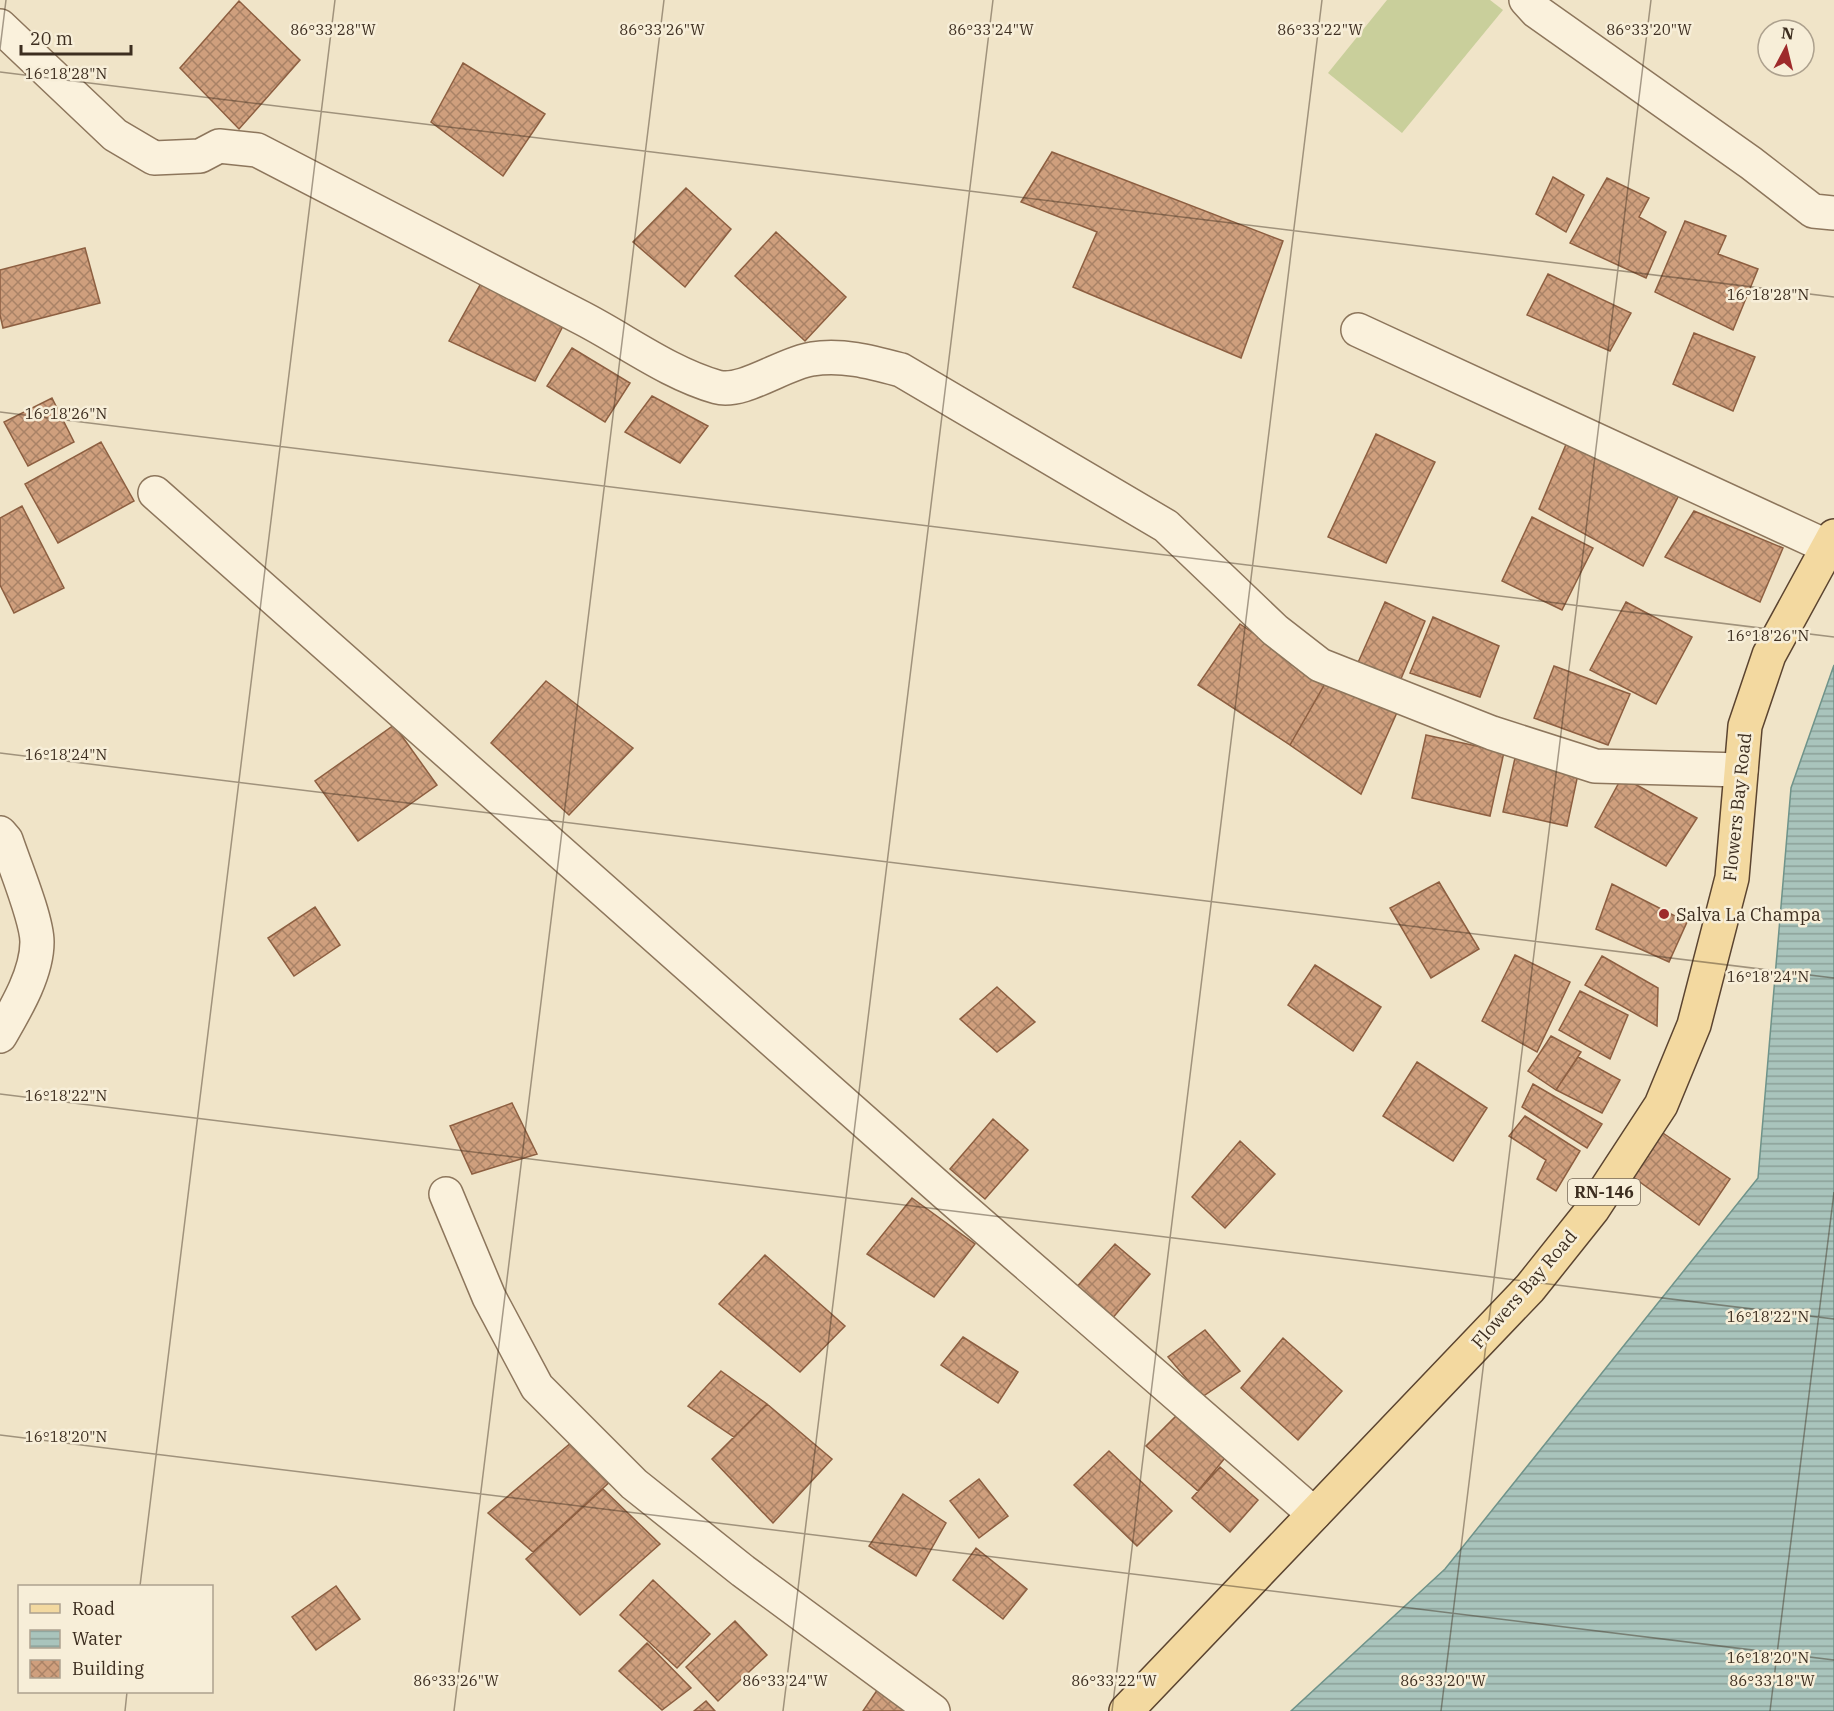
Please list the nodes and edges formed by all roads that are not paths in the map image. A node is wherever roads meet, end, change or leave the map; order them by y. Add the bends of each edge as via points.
1 (1526, 0) edge
2 (0, 26) edge
3 (1834, 213) edge
4 (1358, 330) dead end
5 (155, 494) dead end
6 (1831, 542) edge
7 (1741, 770) junction
8 (0, 833) edge
9 (0, 1036) edge
10 (446, 1194) dead end
11 (1314, 1514) junction
12 (933, 1711) edge
13 (1126, 1711) edge

1 - 3 street via 1813,211
2 - 7 street via 115,135 154,158 200,156 219,146 257,150 682,374 720,388 744,385 811,359 852,358 901,370 1166,526 1275,630 1320,665 1492,733 1596,766
4 - 6 street
5 - 11 street
6 - 7 main road, Flowers Bay Road / RN-146 via 1769,655 1745,726
7 - 11 main road, Flowers Bay Road / RN-146 via 1732,878 1694,1025 1661,1105 1593,1209 1530,1288
8 - 9 street via 16,869 37,942 25,993
10 - 12 street via 489,1297 537,1387 634,1484 743,1571
11 - 13 main road, Flowers Bay Road / RN-146

